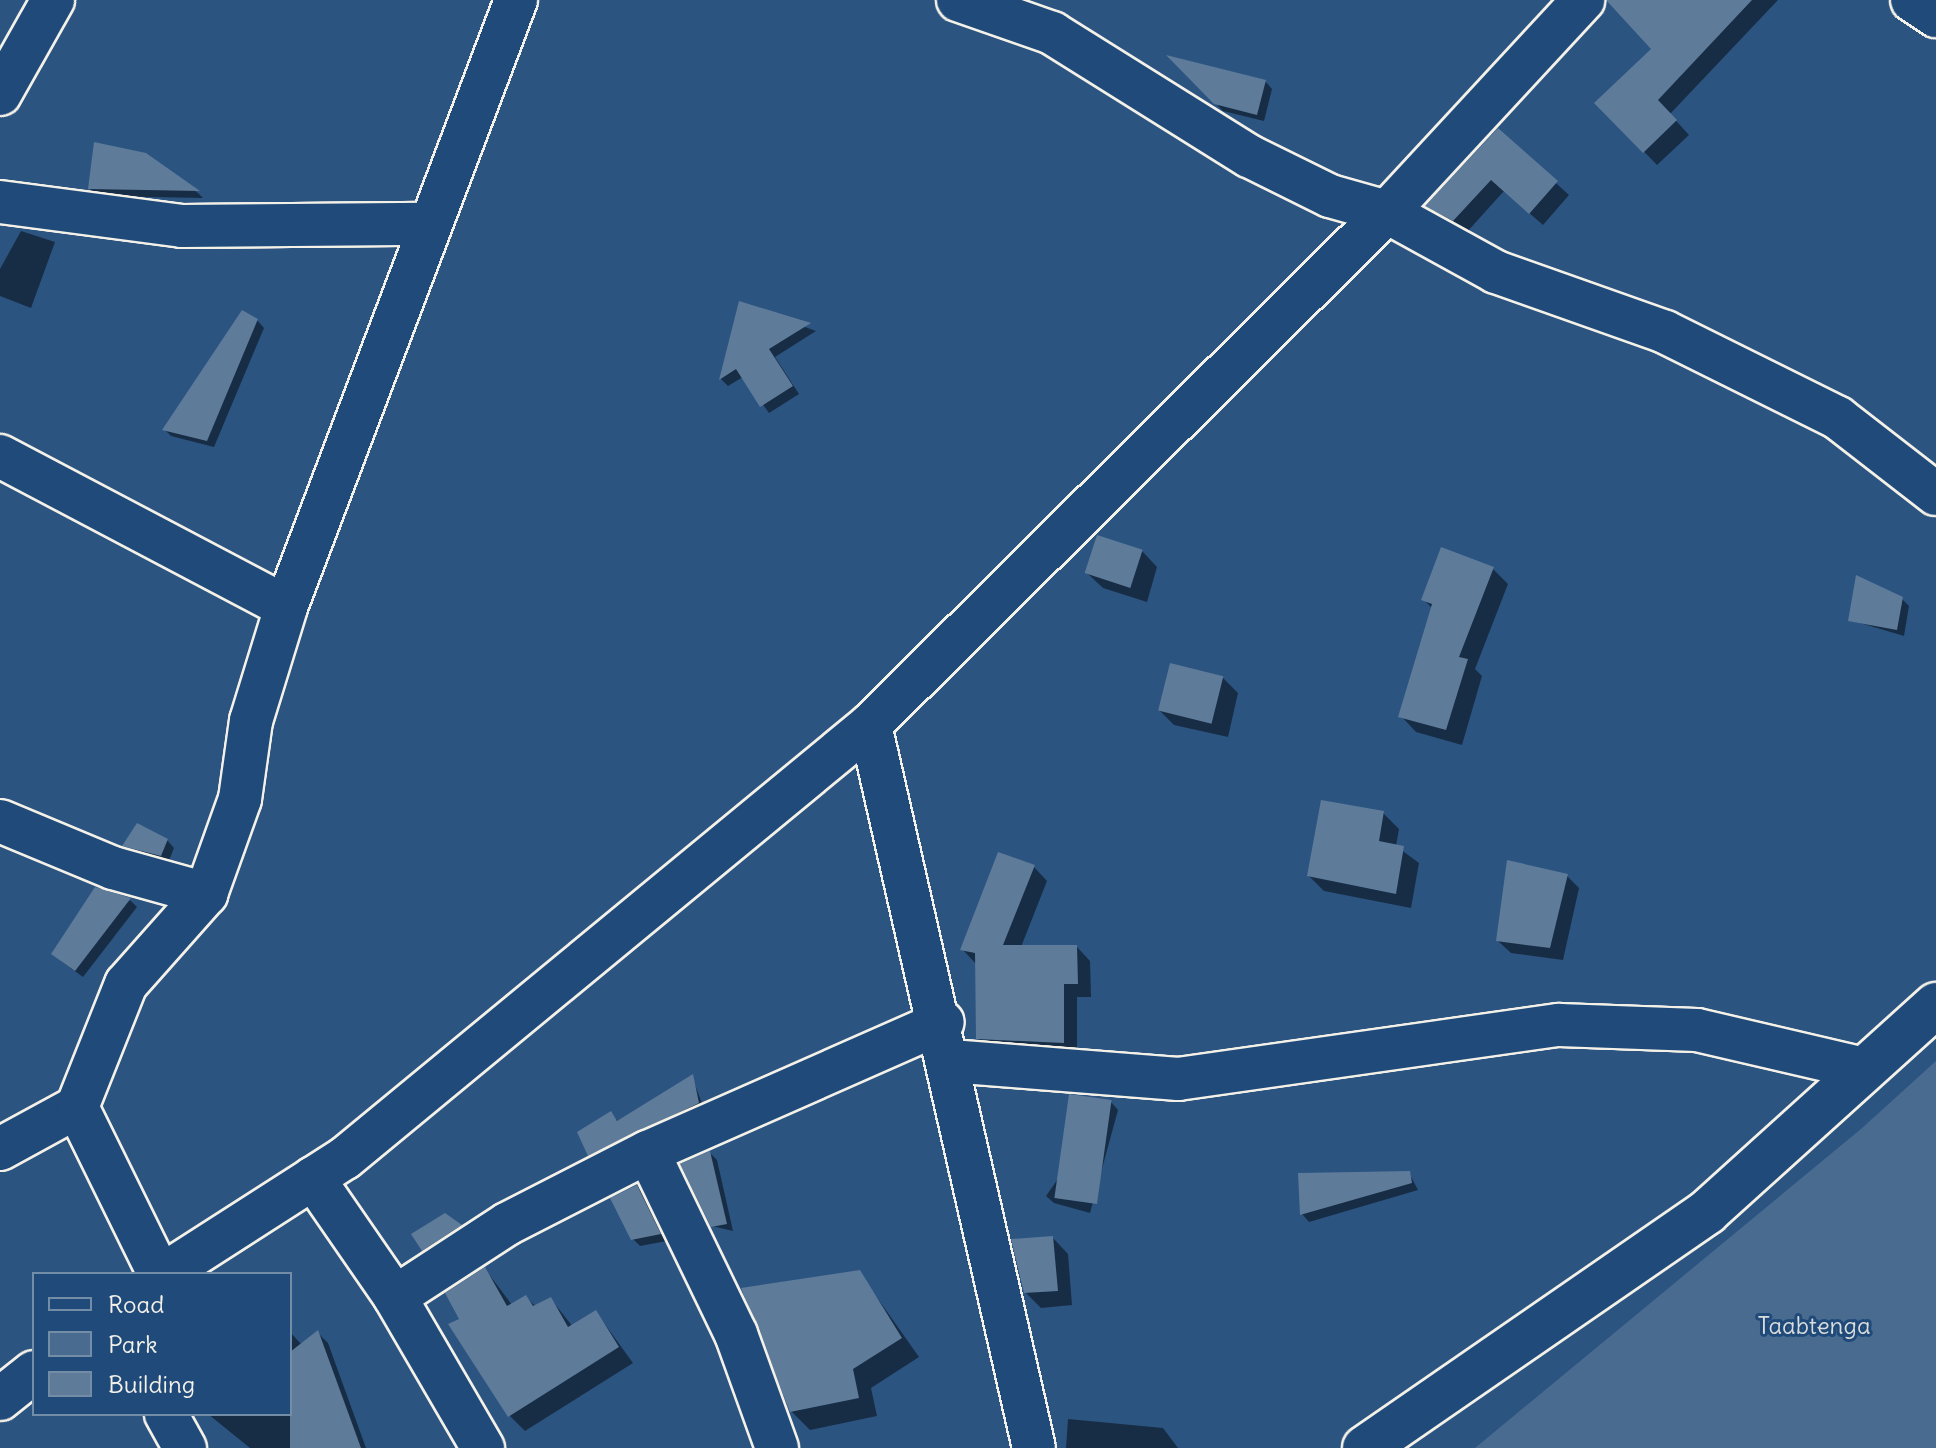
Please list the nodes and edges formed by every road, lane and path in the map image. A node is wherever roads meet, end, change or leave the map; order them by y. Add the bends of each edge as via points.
1 (53, 0) edge
2 (516, 0) edge
3 (958, 0) edge
4 (1583, 0) edge
5 (1912, 0) edge
6 (1936, 16) edge
7 (1054, 17) edge
8 (0, 94) edge
9 (0, 202) edge
10 (1387, 212) junction
11 (429, 224) junction
12 (0, 456) edge
13 (1936, 494) edge
14 (286, 607) junction
15 (870, 725) junction
16 (0, 821) edge
17 (206, 894) junction
18 (1936, 1005) edge
19 (947, 1041) junction
20 (1860, 1068) junction
21 (77, 1107) junction
22 (0, 1149) edge
23 (648, 1152) junction
24 (313, 1178) junction
25 (161, 1272) edge
26 (165, 1272) edge
27 (395, 1297) junction
28 (32, 1374) edge
29 (0, 1399) edge
30 (167, 1416) edge
31 (185, 1448) edge
32 (483, 1448) edge
33 (777, 1448) edge
34 (1034, 1448) edge
35 (1365, 1448) edge

1 - 8 street
2 - 11 street
3 - 7 street
4 - 10 street
5 - 6 street
7 - 10 street via 1249,156 1330,196
9 - 11 street via 182,226
10 - 13 street via 1496,272 1665,332 1838,418
10 - 15 street
11 - 14 street
12 - 14 street
14 - 17 street via 251,721 240,799
15 - 19 street
15 - 24 street
16 - 17 street via 113,868
17 - 21 street via 126,984
18 - 20 street
19 - 20 street via 1178,1079 1559,1025 1697,1030
19 - 23 street
19 - 34 street
20 - 35 street via 1707,1212
21 - 22 street
21 - 25 street
23 - 27 street via 507,1224
23 - 33 street via 736,1334
24 - 26 street
24 - 27 street
27 - 32 street
28 - 29 street
30 - 31 street

